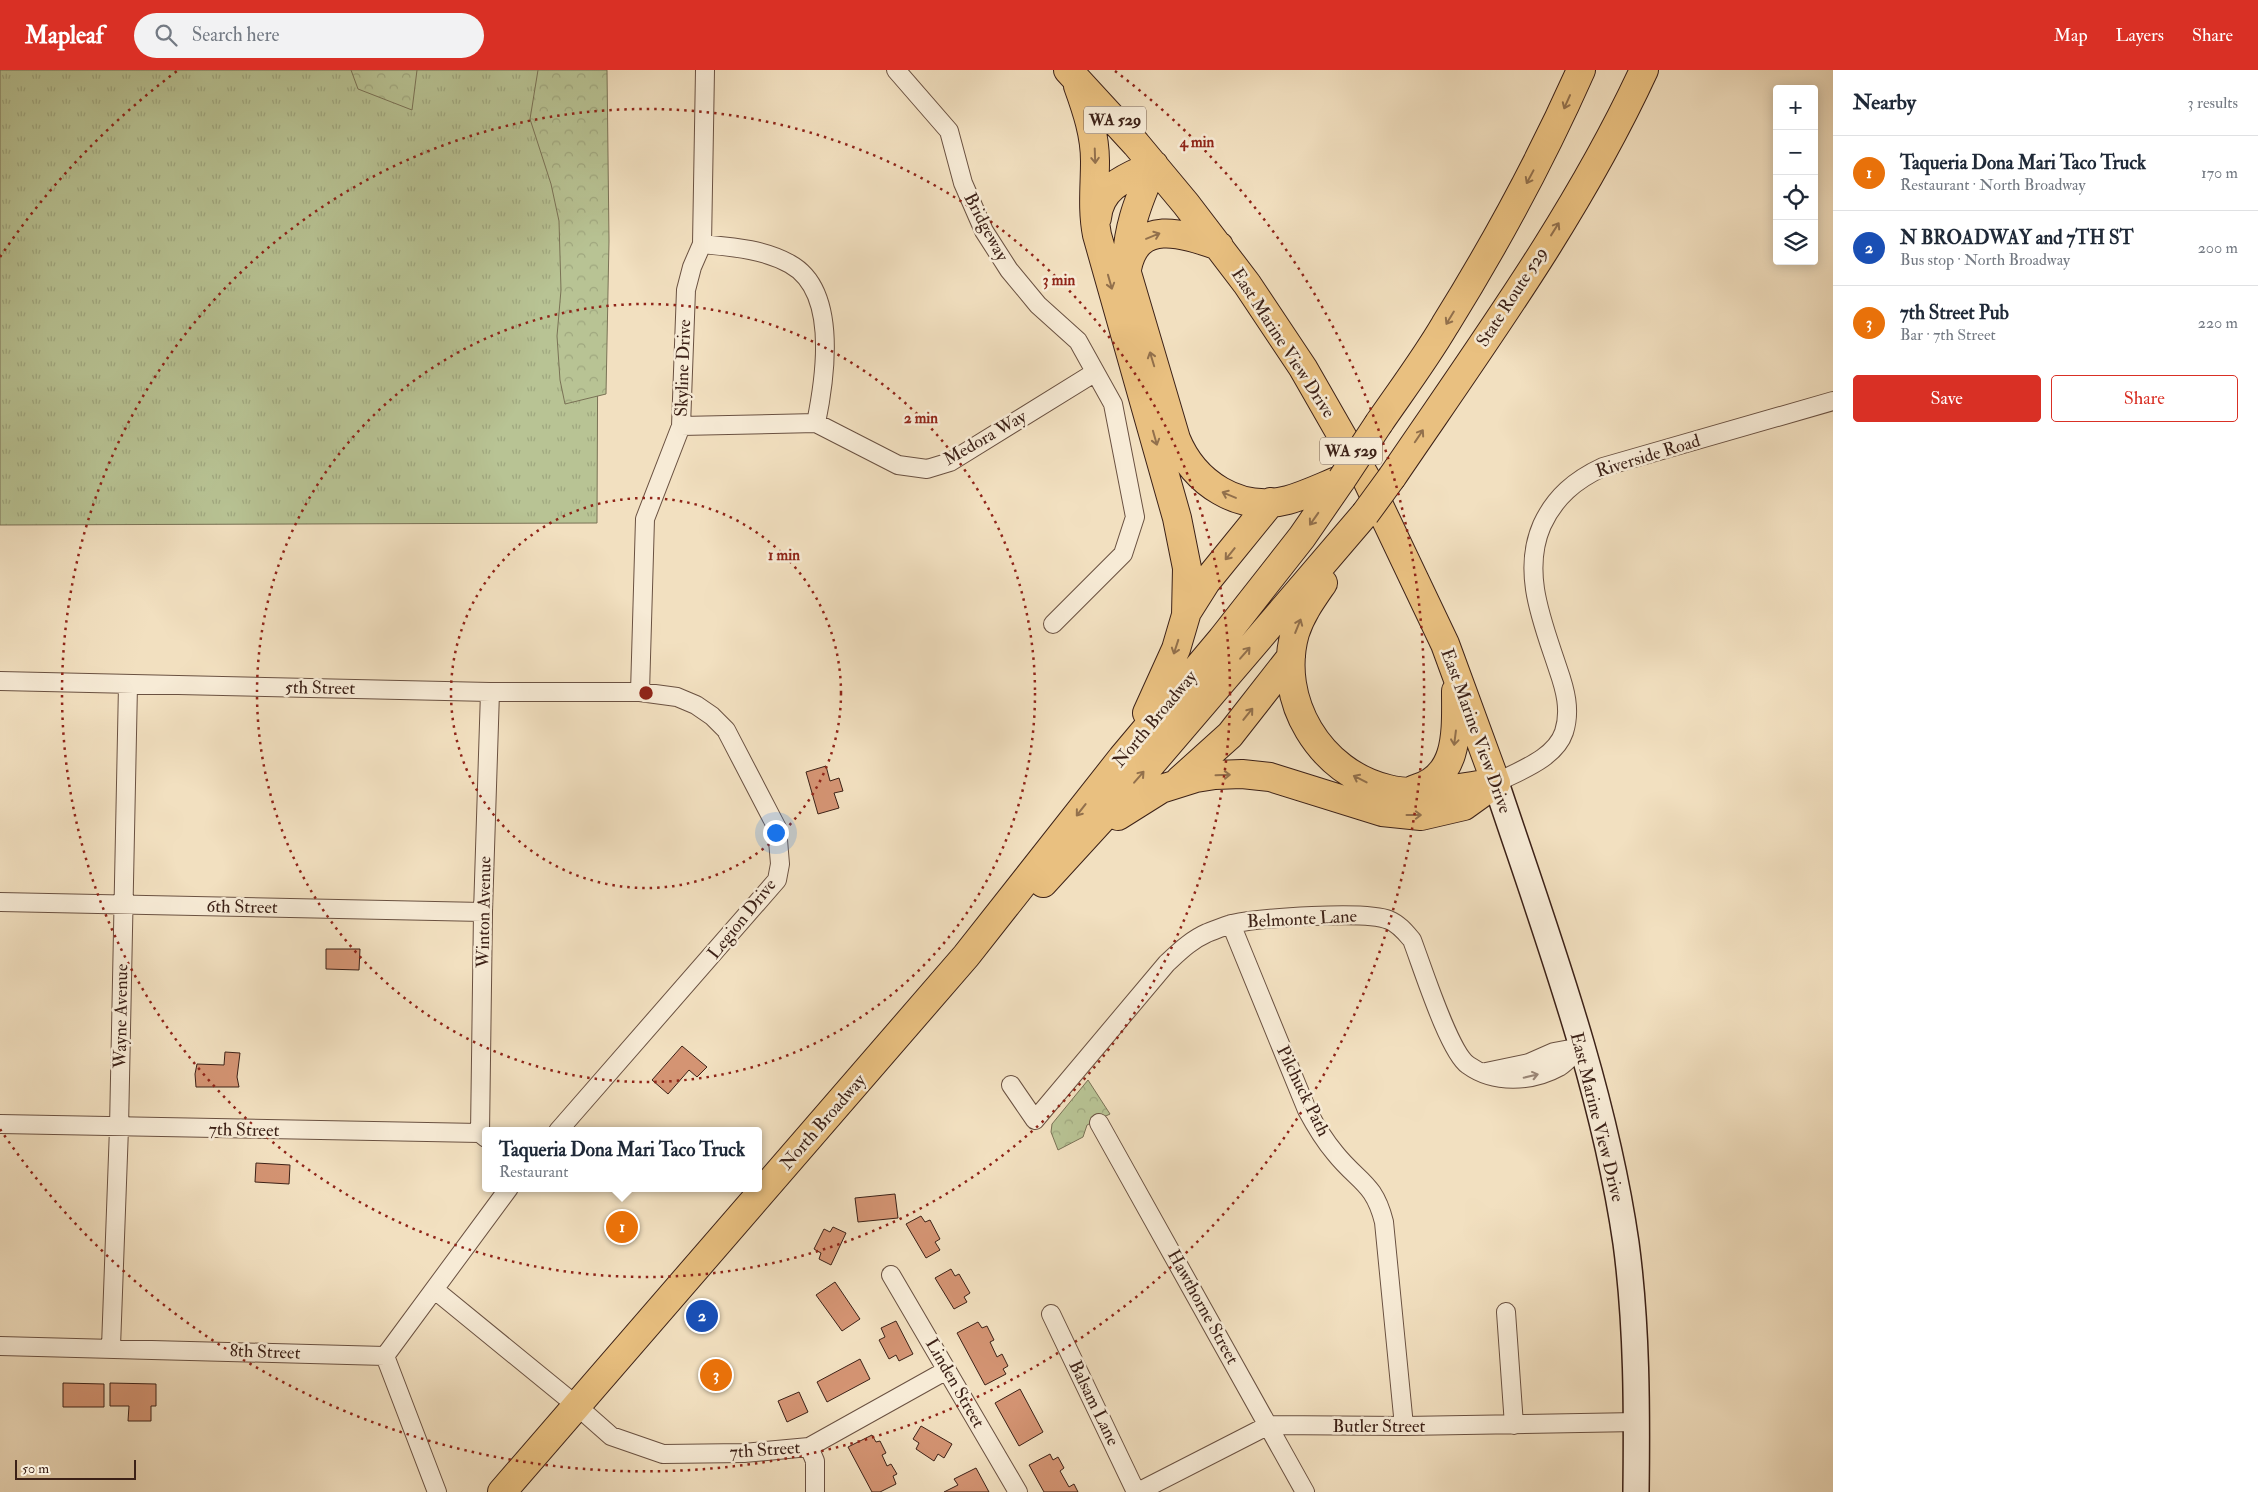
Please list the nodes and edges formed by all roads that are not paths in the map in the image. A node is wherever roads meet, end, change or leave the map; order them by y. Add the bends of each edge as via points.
1 (705, 70) edge
2 (896, 70) edge
3 (1581, 70) edge
4 (1644, 70) edge
5 (1071, 73) edge
6 (1154, 165) junction
7 (1097, 235) junction
8 (702, 244) junction
9 (1219, 246) junction
10 (1127, 273) junction
11 (1094, 373) junction
12 (1833, 401) edge
13 (816, 423) junction
14 (681, 426) junction
15 (1342, 479) junction
16 (1272, 502) junction
17 (1365, 514) junction
18 (1186, 615) junction
19 (1053, 624) dead end
20 (1291, 657) junction
21 (1456, 672) junction
22 (0, 681) edge
23 (128, 685) junction
24 (490, 692) junction
25 (640, 692) junction
26 (1122, 758) junction
27 (1496, 783) junction
28 (1175, 784) junction
29 (1406, 792) junction
30 (1061, 866) junction
31 (0, 902) edge
32 (123, 904) junction
33 (483, 912) junction
34 (1231, 924) junction
35 (966, 956) junction
36 (1582, 1047) junction
37 (1011, 1085) dead end
38 (1099, 1123) dead end
39 (0, 1124) edge
40 (483, 1127) edge
41 (562, 1127) edge
42 (119, 1128) junction
43 (482, 1136) edge
44 (506, 1192) edge
45 (762, 1192) edge
46 (762, 1192) edge
47 (891, 1275) dead end
48 (434, 1290) junction
49 (1506, 1312) dead end
50 (1051, 1314) dead end
51 (0, 1346) edge
52 (111, 1347) junction
53 (385, 1356) junction
54 (947, 1370) junction
55 (577, 1406) junction
56 (1637, 1422) junction
57 (1269, 1425) junction
58 (1514, 1425) junction
59 (1404, 1426) junction
60 (809, 1446) junction
61 (437, 1492) edge
62 (502, 1492) edge
63 (815, 1492) edge
64 (1018, 1492) edge
65 (1137, 1492) edge
66 (1305, 1492) edge
67 (1636, 1492) edge

1 - 8 street, Skyline Drive
2 - 11 street, Bridgeway via 949,131 963,183 984,231 1004,262 1038,305 1078,340
3 -> 15 main road, WA 529, bridge via 1553,134 1505,224 1444,327
17 -> 4 main road, State Route 529 / WA 529, bridge via 1530,271 1600,154
5 - 6 main road, East Marine View Drive / WA 529
5 -> 7 main road via 1088,116 1094,143 1093,201
6 - 7 main road via 1125,178 1106,192 1098,208
6 - 9 main road, East Marine View Drive / WA 529
6 - 10 main road, WA 529 via 1130,224
7 -> 18 main road via 1182,536 1188,581
8 - 13 street via 749,249 772,256 792,265 815,291 824,318 824,383
8 - 14 street, Skyline Drive via 686,290
10 -> 9 main road via 1130,257 1136,248 1156,234 1180,233
9 - 21 main road, East Marine View Drive / WA 529 via 1303,368 1366,478
16 -> 10 main road, WA 529 via 1250,502 1224,493 1206,482 1188,462 1176,439
11 - 13 street, Medora Way via 950,462 927,469 898,465
11 - 19 street, Bridgeway via 1113,404 1135,518 1123,554
12 - 27 street, Riverside Road via 1604,467 1584,476 1562,493 1549,509 1533,565 1534,596 1566,693 1564,732 1555,747 1536,762
13 - 14 street, Medora Way
14 - 25 street, Skyline Drive via 645,519
15 - 16 main road, WA 529 via 1294,498
15 -> 26 main road, North Broadway via 1302,537 1222,639
16 -> 18 main road via 1206,582
20 -> 17 main road, WA 529 via 1307,606 1339,561
30 -> 17 main road, North Broadway
18 -> 26 main road via 1162,683
28 -> 20 main road via 1230,735
29 -> 20 main road, WA 529 via 1359,780 1332,761 1317,744 1304,723 1296,700
21 - 27 main road, East Marine View Drive / WA 529
21 -> 29 main road, WA 529 via 1456,737 1452,757 1437,778 1425,787
22 - 23 street, 5th Street
23 - 24 street, 5th Street
23 - 32 street, Wayne Avenue
24 - 25 street, 5th Street
24 - 33 street, Winton Avenue
25 - 41 street, Legion Drive via 677,698 696,705 726,730 777,828 780,864 777,880 768,892
26 -> 35 main road, North Broadway
28 -> 27 main road via 1215,775 1270,777 1382,812 1421,816 1464,806
27 - 29 main road
27 - 36 main road, East Marine View Drive
28 - 30 main road via 1123,811
30 - 35 main road, North Broadway
31 - 32 street, 6th Street
32 - 33 street, 6th Street
32 - 42 street, Wayne Avenue
33 - 40 street, Winton Avenue
34 - 36 street, Belmonte Lane via 1273,918 1367,916 1389,920 1412,940 1454,1046 1467,1065 1484,1072
34 - 37 street, Belmonte Lane via 1184,946 1035,1120
34 - 59 street, Pilchuck Path via 1307,1110 1336,1155 1371,1189 1380,1204
35 - 45 main road, North Broadway
36 - 56 main road, East Marine View Drive via 1626,1244
38 - 57 street, Hawthorne Street
39 - 42 street, 7th Street
42 - 43 street, 7th Street
42 - 52 street, Wayne Avenue
44 - 48 street
46 - 55 main road, North Broadway
47 - 54 street, Linden Street
48 - 53 street
48 - 55 street
49 - 58 street
50 - 65 street, Balsam Lane
51 - 52 street, 8th Street
52 - 53 street, 8th Street
53 - 61 street
54 - 60 street, 7th Street
54 - 64 street, Linden Street
55 - 60 street, 7th Street via 611,1436 663,1454 744,1453
55 - 62 main road, North Broadway
56 - 58 street, Butler Street
56 - 67 main road, East Marine View Drive
57 - 59 street, Butler Street
57 - 65 street, Butler Street
57 - 66 street, Hawthorne Street
58 - 59 street, Butler Street
60 - 63 street via 815,1461

